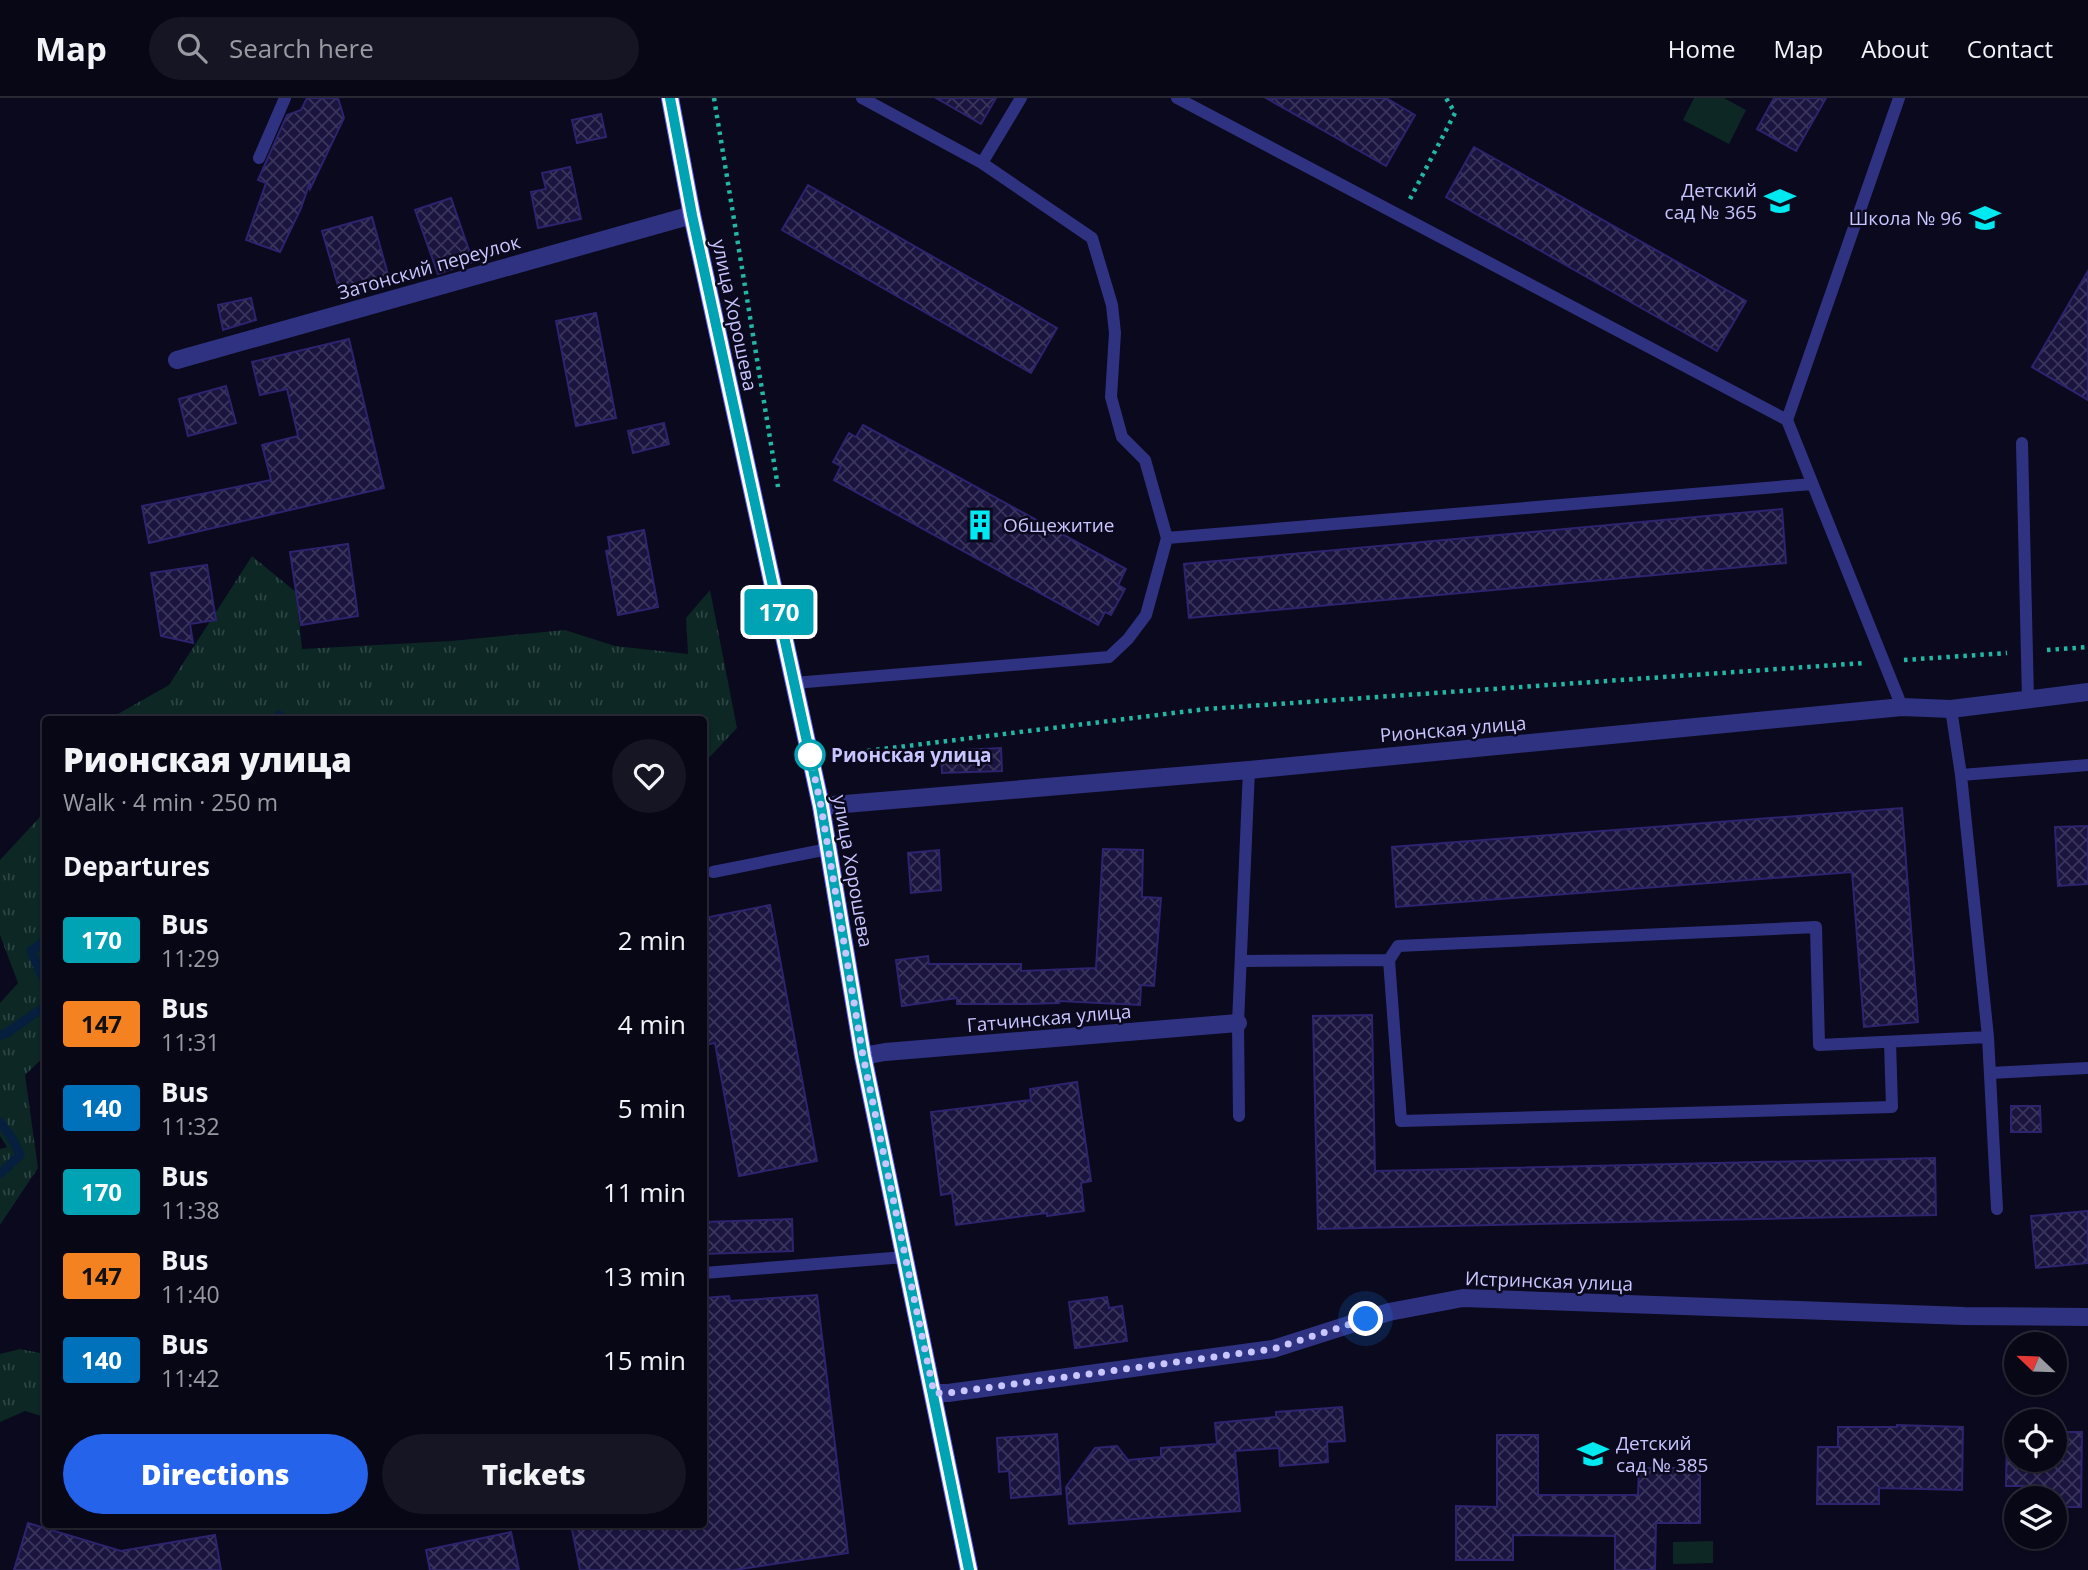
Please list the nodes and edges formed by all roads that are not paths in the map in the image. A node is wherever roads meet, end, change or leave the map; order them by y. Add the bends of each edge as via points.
1 (285, 98) edge
2 (670, 98) edge
3 (862, 98) edge
4 (1021, 98) edge
5 (1177, 98) edge
6 (1899, 98) edge
7 (258, 158) dead end
8 (982, 163) junction
9 (692, 215) junction
10 (177, 360) dead end
11 (1787, 419) junction
12 (2022, 443) dead end
13 (1812, 484) junction
14 (1167, 538) junction
15 (794, 683) junction
16 (2088, 692) edge
17 (2028, 699) junction
18 (1902, 707) junction
19 (1951, 709) junction
20 (2088, 765) edge
21 (1249, 769) junction
22 (1961, 775) junction
23 (821, 806) junction
24 (828, 849) junction
25 (713, 872) dead end
26 (1389, 960) junction
27 (1242, 961) junction
28 (1238, 1023) junction
29 (1988, 1037) junction
30 (1890, 1042) junction
31 (863, 1056) junction
32 (2088, 1068) edge
33 (1990, 1073) junction
34 (1239, 1116) dead end
35 (1997, 1209) dead end
36 (905, 1257) junction
37 (707, 1273) edge
38 (2088, 1317) edge
39 (934, 1393) junction
40 (969, 1570) edge

1 - 7 lane
2 - 9 main road, улица Хорошева
3 - 8 lane
4 - 8 lane
5 - 11 lane
6 - 11 lane
8 - 14 lane via 1092,238 1112,306 1111,397 1122,437 1145,460
9 - 10 street, Затонский переулок
9 - 15 main road, улица Хорошева
11 - 13 lane
12 - 17 lane
13 - 14 lane
13 - 18 lane
14 - 15 lane via 1146,614 1109,657
15 - 23 main road, улица Хорошева
16 - 17 street, Рионская улица
17 - 19 street, Рионская улица
18 - 19 street, Рионская улица
18 - 21 street, Рионская улица
19 - 22 lane
20 - 22 lane
21 - 23 street, Рионская улица
21 - 27 lane
22 - 29 lane
23 - 24 main road, улица Хорошева
24 - 25 lane
24 - 31 main road, улица Хорошева
26 - 27 lane
26 - 30 lane via 1398,946 1816,927 1819,1045
26 - 30 lane via 1401,1121 1892,1107
27 - 28 lane
28 - 31 street, Гатчинская улица
28 - 34 lane
29 - 30 lane
29 - 33 lane
31 - 36 main road, улица Хорошева
32 - 33 lane
33 - 35 lane
36 - 37 lane
36 - 39 main road, улица Хорошева
38 - 39 street, Истринская улица via 1964,1317 1463,1298 1389,1312 1273,1349
39 - 40 main road, улица Хорошева

